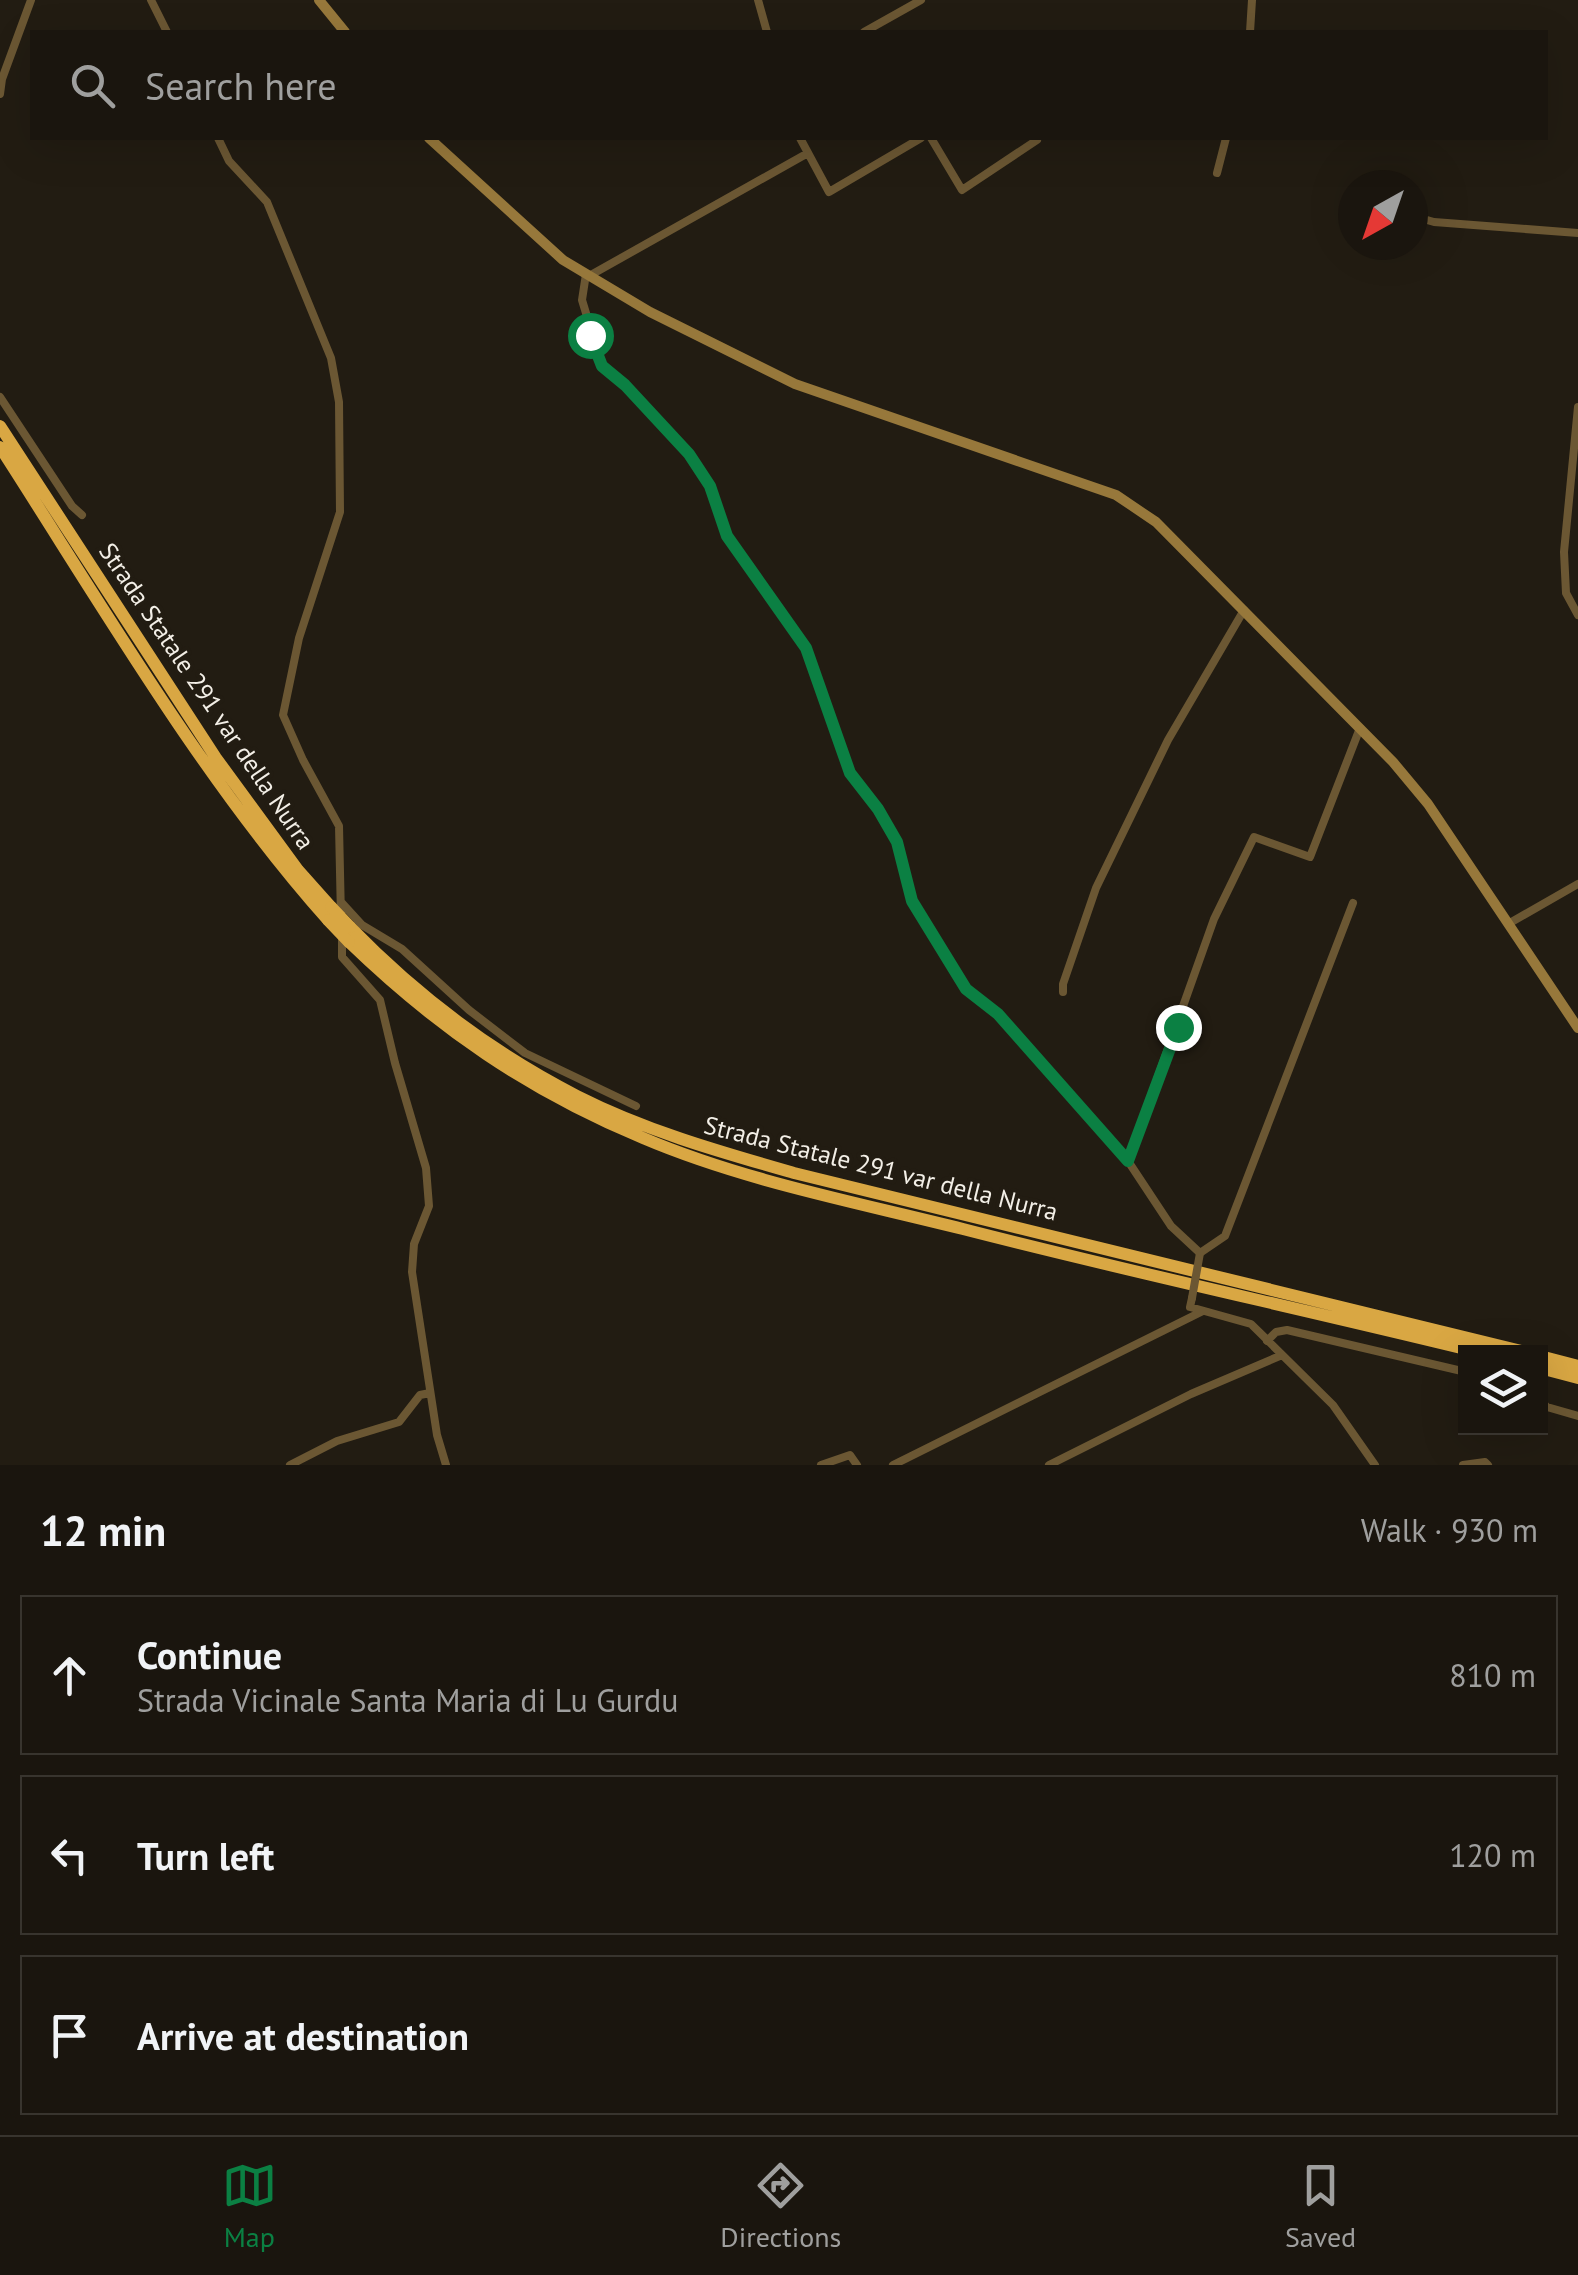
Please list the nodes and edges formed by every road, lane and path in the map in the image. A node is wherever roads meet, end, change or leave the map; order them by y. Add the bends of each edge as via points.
1 (31, 0) edge
2 (151, 0) edge
3 (319, 0) edge
4 (758, 0) edge
5 (921, 0) edge
6 (1252, 0) edge
7 (166, 30) edge
8 (343, 30) edge
9 (766, 30) edge
10 (868, 30) edge
11 (1250, 30) edge
12 (0, 94) edge
13 (219, 140) edge
14 (431, 140) edge
15 (801, 140) edge
16 (918, 140) edge
17 (931, 140) edge
18 (1037, 140) edge
19 (1226, 140) edge
20 (808, 152) junction
21 (1218, 173) dead end
22 (1428, 220) edge
23 (1578, 233) edge
24 (588, 275) junction
25 (0, 397) edge
26 (1578, 407) edge
27 (0, 426) edge
28 (0, 448) edge
29 (82, 515) dead end
30 (1244, 610) junction
31 (1578, 615) edge
32 (1360, 728) junction
33 (1578, 884) edge
34 (1353, 903) dead end
35 (333, 910) junction
36 (1508, 924) junction
37 (350, 935) junction
38 (1063, 992) dead end
39 (1578, 1028) edge
40 (636, 1106) dead end
41 (1128, 1161) junction
42 (1200, 1253) junction
43 (1203, 1311) junction
44 (1267, 1341) junction
45 (1496, 1345) edge
46 (1458, 1347) edge
47 (1282, 1355) junction
48 (1548, 1358) edge
49 (1578, 1366) edge
50 (1458, 1370) edge
51 (1548, 1370) edge
52 (1578, 1378) edge
53 (430, 1393) junction
54 (1548, 1408) edge
55 (1578, 1416) edge
56 (290, 1465) edge
57 (446, 1465) edge
58 (821, 1465) edge
59 (857, 1465) edge
60 (894, 1465) edge
61 (1049, 1465) edge
62 (1375, 1465) edge
63 (1462, 1465) edge
64 (1488, 1465) edge

1 - 12 street
2 - 7 street
3 - 8 street
4 - 9 street
5 - 10 street
6 - 11 street
13 - 35 street via 229,161 268,202 331,358 339,402 340,512 299,638 284,715 340,826
14 - 24 street
15 - 20 street
16 - 20 street via 830,192
17 - 18 street via 962,190
19 - 21 street
20 - 24 street
22 - 23 street
24 - 30 street via 795,384 1116,495 1156,522
24 - 41 street via 582,300 602,366 689,454 710,486 727,536 806,648 850,773 897,842 912,901 966,989 998,1014
25 - 29 street
26 - 31 street via 1564,552 1566,593
27 - 35 highway, Strada Statale 291 var della Nurra via 216,758
28 - 35 highway, Strada Statale 291 var della Nurra via 224,788 289,876
30 - 32 street
30 - 38 street via 1168,740 1096,888
32 - 36 street via 1428,804
32 - 41 street via 1310,857 1254,837 1214,919
33 - 36 street
34 - 42 street via 1225,1236
35 - 37 highway, Strada Statale 291 var della Nurra, bridge
35 - 40 street via 402,949 526,1052
35 - 53 street via 342,956 380,1000 426,1168 429,1206 414,1244 412,1272
36 - 39 street
37 - 45 highway, Strada Statale 291 var della Nurra via 502,1053 580,1098 704,1148
37 - 46 highway, Strada Statale 291 var della Nurra via 431,1017 498,1062 566,1102 680,1152 1050,1252
41 - 42 street via 1171,1226
42 - 43 street, bridge via 1190,1307
43 - 44 street via 1251,1324
43 - 60 street
44 - 47 street
44 - 50 street via 1287,1330
47 - 61 street
47 - 62 street via 1333,1405
48 - 49 highway
51 - 52 highway
53 - 56 street via 420,1395 399,1422
53 - 57 street
54 - 55 street
58 - 59 street via 850,1455
63 - 64 street

